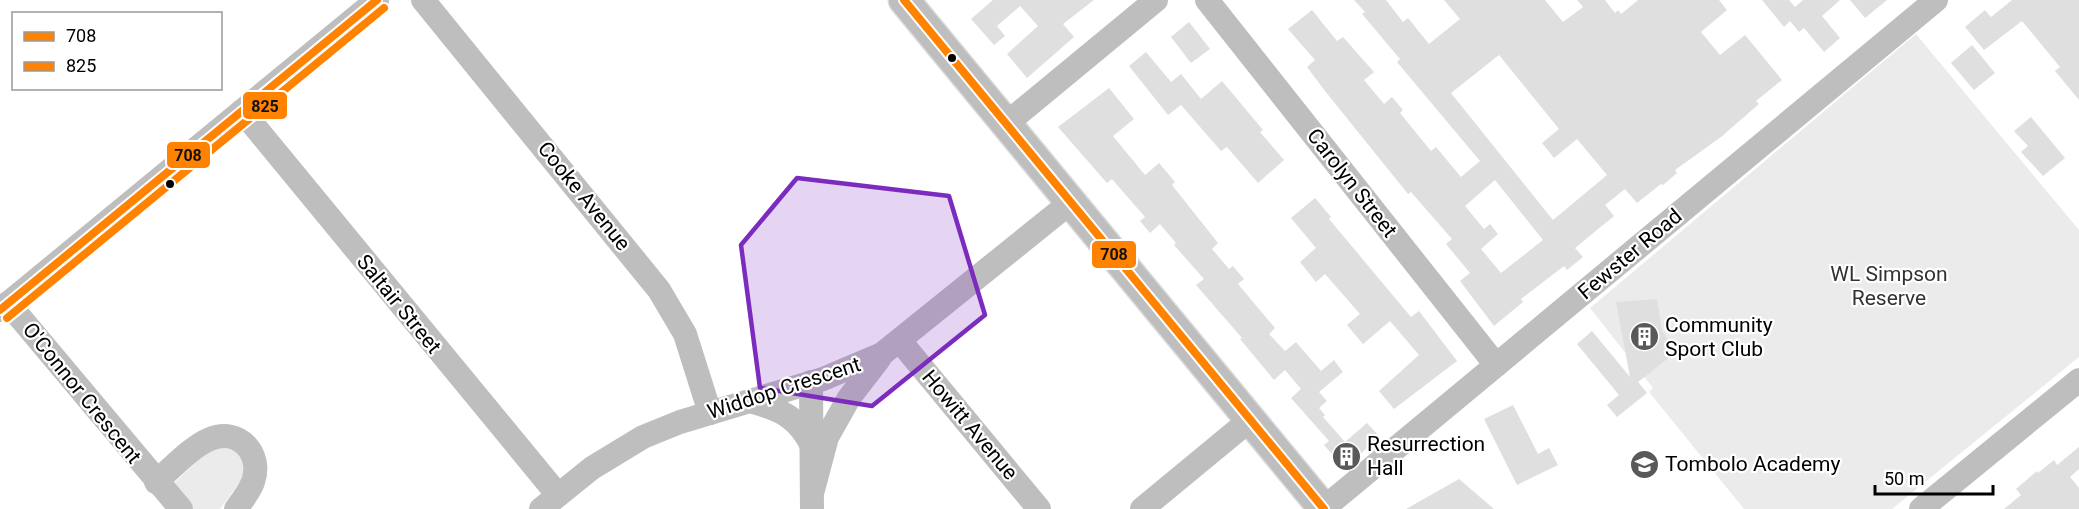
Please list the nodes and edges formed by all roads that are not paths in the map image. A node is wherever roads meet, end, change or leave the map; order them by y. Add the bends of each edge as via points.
1 (377, 0) edge
2 (423, 0) edge
3 (904, 0) edge
4 (1155, 0) edge
5 (1207, 0) edge
6 (1936, 0) edge
7 (242, 111) junction
8 (1007, 123) junction
9 (1071, 202) junction
10 (5, 299) edge
11 (891, 348) junction
12 (1496, 365) junction
13 (2079, 380) edge
14 (817, 381) junction
15 (750, 401) junction
16 (710, 413) junction
17 (1251, 420) junction
18 (817, 449) junction
19 (156, 482) junction
20 (812, 500) edge
21 (550, 502) edge
22 (181, 509) edge
23 (236, 509) edge
24 (1039, 509) edge
25 (1142, 509) edge
26 (1324, 509) edge
27 (1921, 509) edge

1 - 7 street
2 - 16 street, Cooke Avenue via 659,290 685,334
3 - 8 main road
4 - 8 street
5 - 12 street, Carolyn Street
6 - 12 street, Fewster Road
7 - 10 street
7 - 21 street, Saltair Street
8 - 9 main road
9 - 11 street, Widdop Crescent
9 - 17 main road
10 - 19 street, O'Connor Crescent
11 - 14 street, Widdop Crescent
11 - 18 street via 849,398
11 - 24 street, Howitt Avenue
12 - 26 street, Fewster Road
13 - 27 street
14 - 15 street, Widdop Crescent
14 - 18 street
15 - 16 street, Widdop Crescent
15 - 18 street via 787,413
16 - 21 street, Widdop Crescent via 643,437 592,468
17 - 25 street
17 - 26 main road
18 - 20 street
19 - 22 street, O'Connor Crescent
19 - 23 street, O'Connor Crescent via 207,440 234,436 251,450 256,462 253,481

